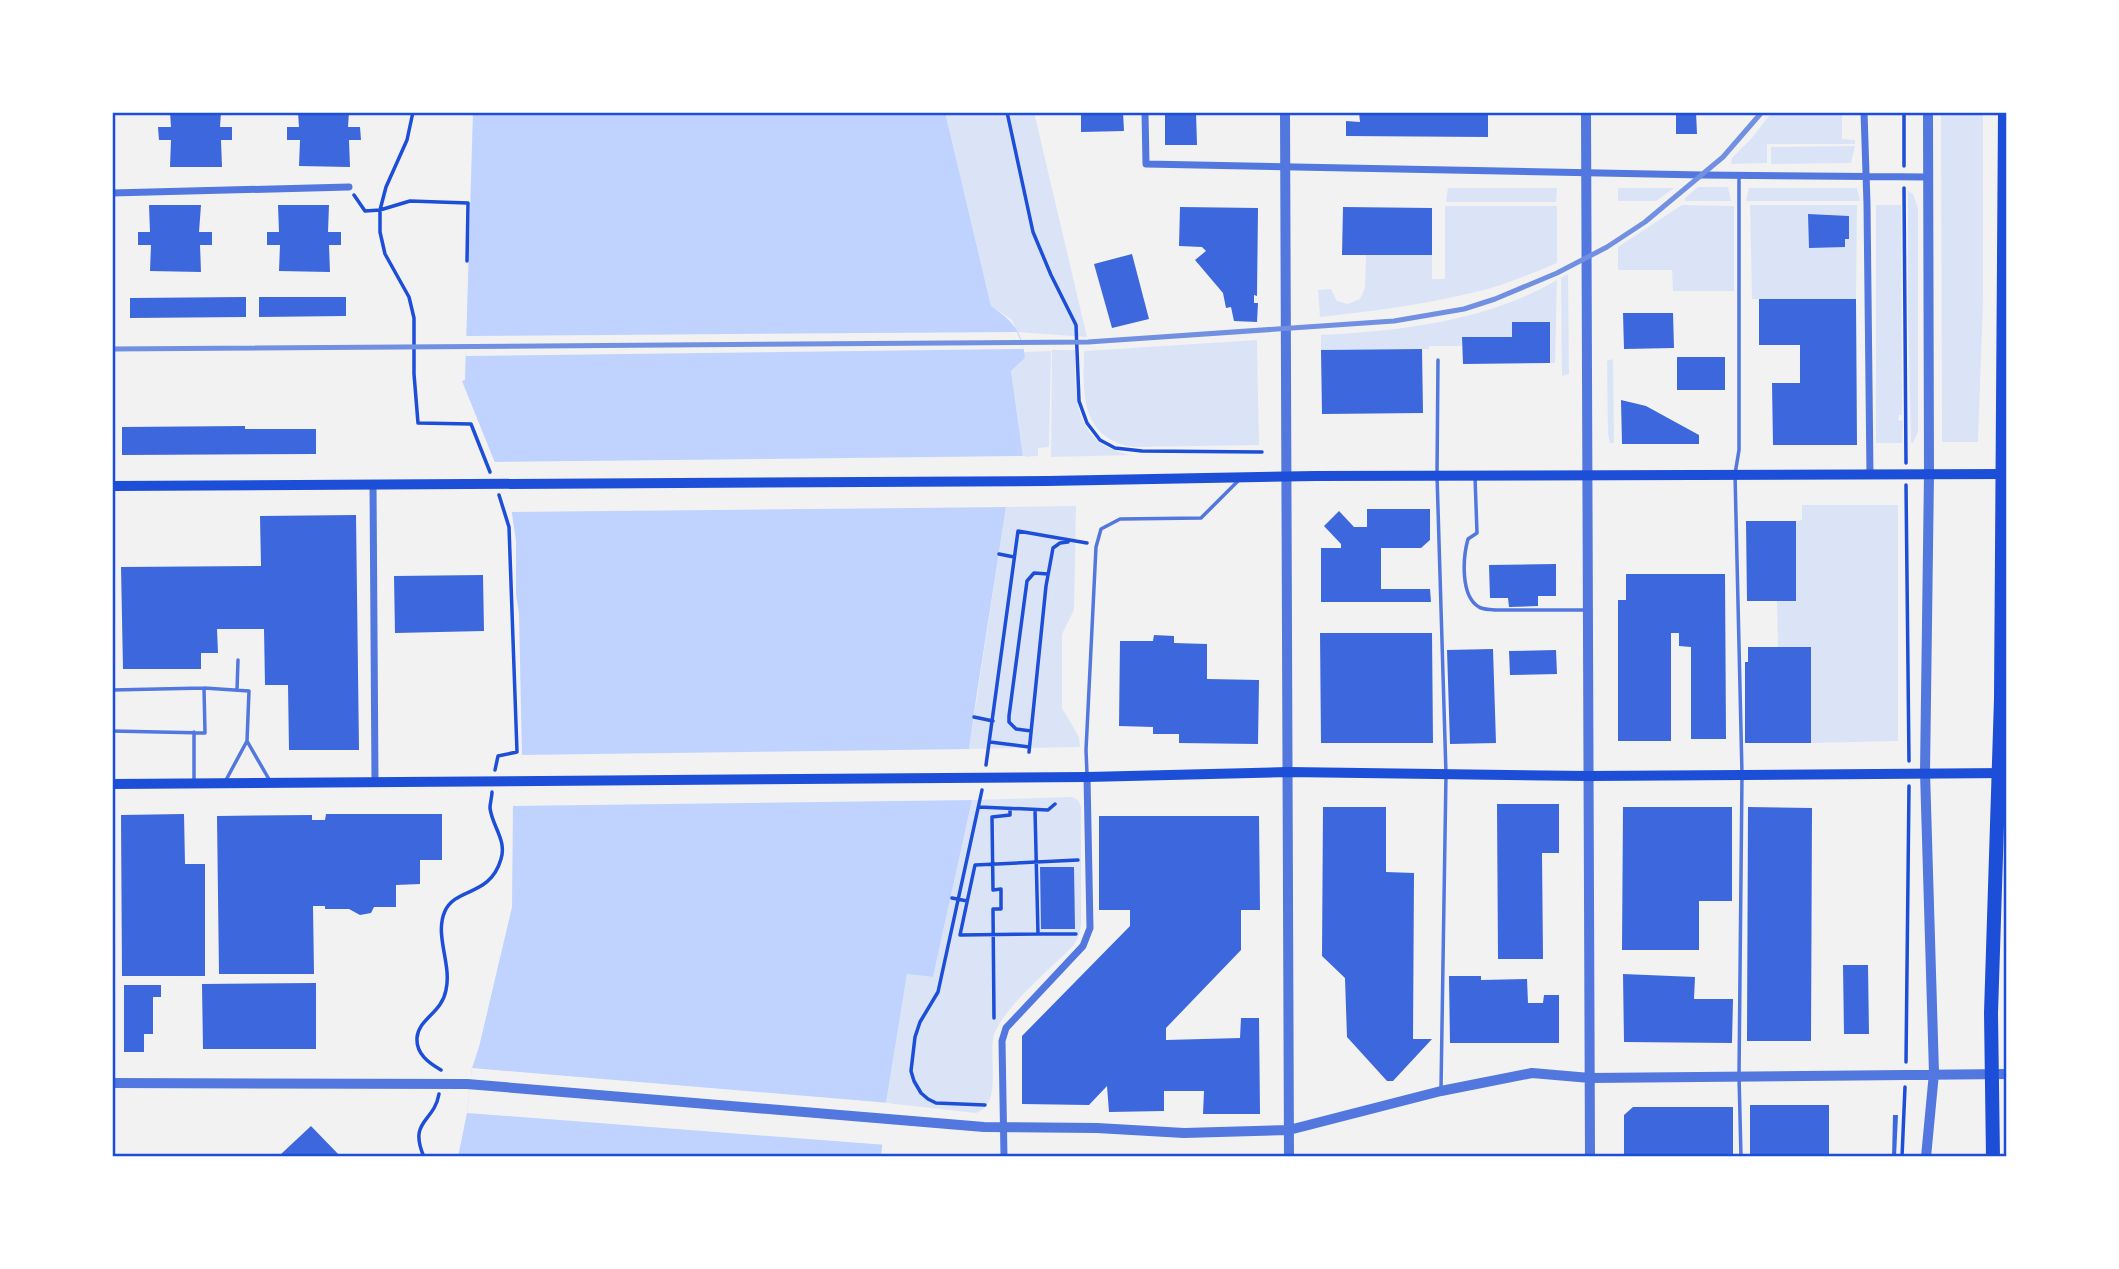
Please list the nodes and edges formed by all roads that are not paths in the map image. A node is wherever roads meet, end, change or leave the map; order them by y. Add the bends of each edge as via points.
1 (1144, 112) edge
2 (1285, 112) edge
3 (1586, 112) edge
4 (1864, 112) edge
5 (1928, 112) edge
6 (2005, 112) edge
7 (1285, 167) junction
8 (1587, 173) junction
9 (1739, 175) junction
10 (1866, 177) junction
11 (1928, 177) junction
12 (349, 187) road end
13 (112, 193) edge
14 (1438, 360) dead end
15 (1588, 474) junction
16 (1735, 474) junction
17 (1870, 474) junction
18 (1929, 474) junction
19 (2007, 474) edge
20 (1437, 475) junction
21 (1475, 475) junction
22 (1287, 476) junction
23 (1243, 477) junction
24 (373, 484) junction
25 (112, 486) edge
26 (1588, 610) junction
27 (238, 660) dead end
28 (204, 688) junction
29 (112, 690) edge
30 (237, 690) junction
31 (112, 731) edge
32 (194, 732) junction
33 (247, 741) junction
34 (1288, 772) junction
35 (1925, 772) junction
36 (2007, 773) edge
37 (1446, 774) junction
38 (1742, 774) junction
39 (1589, 776) junction
40 (1087, 777) junction
41 (376, 782) junction
42 (194, 783) junction
43 (225, 783) junction
44 (271, 783) junction
45 (112, 784) edge
46 (1934, 1073) junction
47 (2007, 1074) edge
48 (1739, 1076) junction
49 (1590, 1078) junction
50 (112, 1083) edge
51 (1441, 1091) junction
52 (1003, 1128) junction
53 (1289, 1130) junction
54 (1004, 1157) edge
55 (1289, 1157) edge
56 (1591, 1157) edge
57 (1741, 1157) edge
58 (1926, 1157) edge
59 (1993, 1157) edge

1 - 7 street via 1146,164
2 - 7 street
3 - 8 street
4 - 10 street
5 - 11 street
6 - 59 highway
7 - 8 street
7 - 22 street
8 - 9 street
8 - 15 street
9 - 10 street
9 - 16 lane via 1739,450
10 - 11 street
10 - 17 street
11 - 18 street
12 - 13 street
14 - 20 lane
15 - 16 main road
15 - 21 main road
15 - 26 street
16 - 17 main road
16 - 38 lane
17 - 18 main road
18 - 19 main road
18 - 35 street
20 - 21 main road
20 - 22 main road
20 - 37 lane
21 - 26 lane via 1478,533 1468,539 1465,549 1470,599 1488,609
22 - 23 main road
22 - 34 street
23 - 24 main road
23 - 40 lane via 1201,518 1120,519 1101,528
24 - 25 main road
24 - 41 street
26 - 39 street
27 - 30 lane
28 - 29 lane
28 - 30 lane
28 - 32 lane via 205,733
30 - 33 lane via 249,691
31 - 32 lane
32 - 42 lane
33 - 43 lane
33 - 44 lane
34 - 37 main road
34 - 40 main road
34 - 53 street
35 - 36 main road
35 - 38 main road
35 - 46 street
37 - 39 main road
37 - 51 lane
38 - 39 main road
38 - 48 lane
39 - 49 street
40 - 41 main road
40 - 52 street via 1090,928 1083,946 1006,1028 1002,1041
41 - 44 main road
42 - 43 main road
42 - 45 main road
43 - 44 main road
46 - 47 street
46 - 48 street
46 - 58 street
48 - 49 street
48 - 57 lane
49 - 51 street via 1532,1073
49 - 56 street
50 - 52 street via 467,1084
51 - 53 street
52 - 53 street via 1184,1133
52 - 54 street
53 - 55 street

